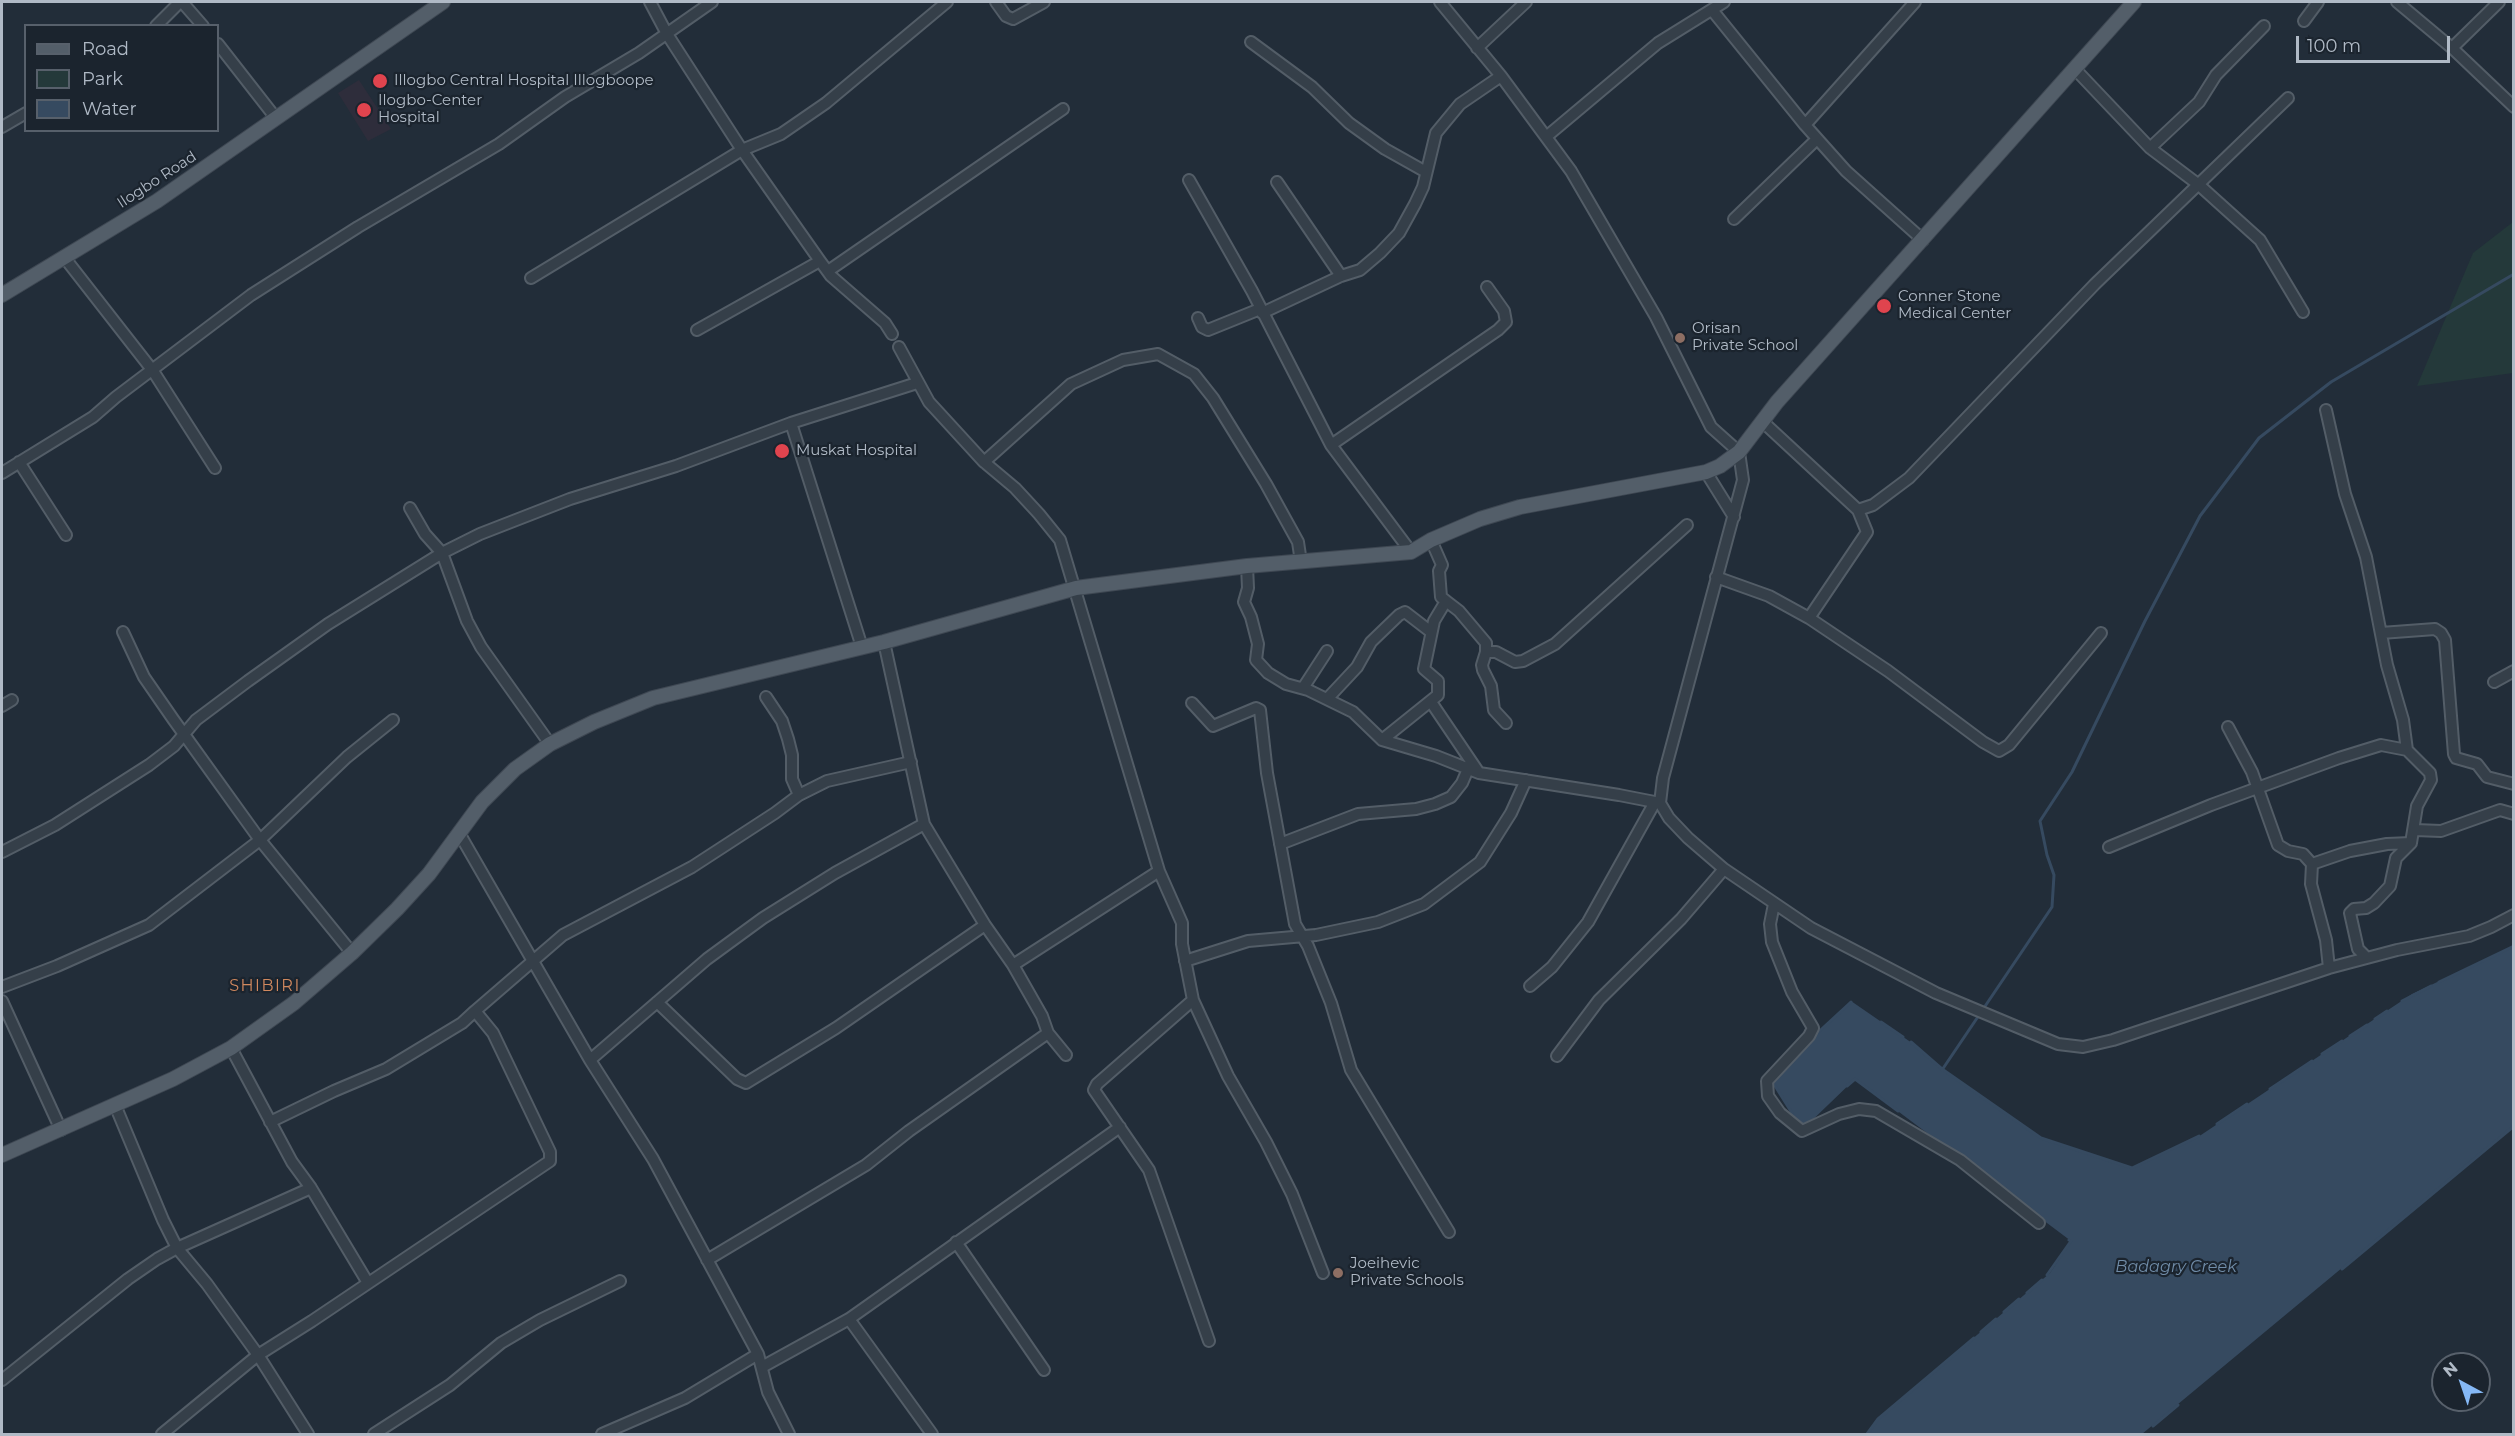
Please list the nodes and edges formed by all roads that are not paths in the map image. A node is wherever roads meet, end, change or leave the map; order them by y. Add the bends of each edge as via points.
1 (181, 2) edge
2 (443, 2) edge
3 (650, 2) edge
4 (712, 2) edge
5 (947, 2) edge
6 (996, 2) edge
7 (1044, 2) edge
8 (1440, 2) edge
9 (1526, 2) edge
10 (1724, 2) edge
11 (1915, 2) edge
12 (2134, 2) edge
13 (2318, 2) edge
14 (2397, 2) edge
15 (2499, 2) edge
16 (1712, 10) junction
17 (2304, 21) dead end
18 (158, 24) edge
19 (201, 24) edge
20 (2264, 26) dead end
21 (667, 34) junction
22 (1251, 42) dead end
23 (219, 45) edge
24 (1477, 48) junction
25 (2451, 48) junction
26 (2075, 69) junction
27 (1500, 76) junction
28 (2288, 98) dead end
29 (2514, 107) edge
30 (1063, 110) dead end
31 (24, 114) edge
32 (275, 117) junction
33 (1805, 125) junction
34 (2, 127) edge
35 (1546, 137) junction
36 (1817, 139) junction
37 (2150, 148) junction
38 (742, 150) junction
39 (1426, 171) junction
40 (1188, 180) dead end
41 (1277, 182) dead end
42 (2199, 185) junction
43 (1734, 219) dead end
44 (1923, 240) junction
45 (64, 257) junction
46 (820, 261) junction
47 (828, 271) junction
48 (1341, 276) junction
49 (531, 278) dead end
50 (1487, 287) dead end
51 (2, 295) edge
52 (1261, 311) junction
53 (2303, 312) dead end
54 (1198, 318) dead end
55 (697, 330) dead end
56 (892, 334) dead end
57 (899, 347) dead end
58 (153, 371) junction
59 (917, 382) junction
60 (2326, 410) dead end
61 (1763, 422) junction
62 (791, 423) junction
63 (1331, 445) junction
64 (1739, 452) junction
65 (19, 462) junction
66 (984, 462) junction
67 (215, 468) dead end
68 (2, 472) edge
69 (1706, 472) junction
70 (410, 508) dead end
71 (1858, 510) junction
72 (1734, 517) junction
73 (1687, 525) dead end
74 (66, 535) dead end
75 (1431, 540) junction
76 (1411, 552) junction
77 (442, 553) junction
78 (1301, 562) junction
79 (1247, 566) junction
80 (1716, 577) junction
81 (1076, 588) junction
82 (1446, 601) junction
83 (1809, 618) junction
84 (123, 632) dead end
85 (1431, 632) junction
86 (2101, 633) dead end
87 (2381, 633) junction
88 (884, 642) junction
89 (862, 647) junction
90 (1327, 651) dead end
91 (1486, 652) junction
92 (2514, 671) edge
93 (2494, 682) dead end
94 (1303, 688) junction
95 (766, 697) dead end
96 (1328, 698) junction
97 (12, 700) dead end
98 (1431, 702) junction
99 (1192, 703) dead end
100 (2, 706) edge
101 (393, 720) dead end
102 (1506, 723) dead end
103 (2229, 727) dead end
104 (185, 734) junction
105 (1382, 740) junction
106 (550, 744) junction
107 (2407, 750) junction
108 (911, 762) junction
109 (1468, 769) junction
110 (1479, 773) junction
111 (1526, 780) junction
112 (2514, 784) edge
113 (2257, 790) junction
114 (799, 795) junction
115 (1657, 803) junction
116 (2514, 814) edge
117 (924, 824) junction
118 (2415, 830) junction
119 (459, 832) junction
120 (260, 840) junction
121 (2411, 843) junction
122 (1280, 844) junction
123 (2109, 847) dead end
124 (2, 852) edge
125 (2312, 864) junction
126 (1724, 869) junction
127 (1159, 871) junction
128 (1774, 904) junction
129 (2514, 915) edge
130 (985, 926) junction
131 (1300, 935) junction
132 (352, 953) junction
133 (2367, 958) junction
134 (1185, 961) junction
135 (534, 962) junction
136 (1013, 965) junction
137 (2329, 968) junction
138 (2, 987) edge
139 (1530, 987) dead end
140 (1193, 1000) junction
141 (2, 1001) edge
142 (657, 1002) junction
143 (475, 1011) junction
144 (1048, 1033) junction
145 (231, 1048) junction
146 (1066, 1055) dead end
147 (1557, 1056) dead end
148 (590, 1060) junction
149 (115, 1105) junction
150 (270, 1122) junction
151 (1120, 1127) junction
152 (61, 1130) junction
153 (2, 1155) edge
154 (311, 1188) junction
155 (2038, 1223) dead end
156 (1449, 1232) dead end
157 (956, 1242) junction
158 (177, 1248) junction
159 (707, 1260) junction
160 (1323, 1273) dead end
161 (620, 1281) dead end
162 (368, 1283) junction
163 (849, 1319) junction
164 (1209, 1341) dead end
165 (758, 1354) junction
166 (258, 1355) junction
167 (762, 1367) junction
168 (1044, 1370) dead end
169 (2, 1380) edge
170 (162, 1434) edge
171 (308, 1434) edge
172 (374, 1434) edge
173 (602, 1434) edge
174 (789, 1434) edge
175 (932, 1434) edge

1 - 18 street
1 - 19 street
2 - 32 main road, Ilogbo Road
3 - 21 street
4 - 21 street
5 - 38 street via 826,103 781,134
6 - 7 street via 1013,19
8 - 24 street
9 - 24 street
10 - 16 street
11 - 33 street
12 - 26 main road
13 - 17 street
14 - 25 street
15 - 25 street
16 - 33 street
16 - 35 street via 1658,42
20 - 37 street via 2216,75 2199,102
21 - 38 street
21 - 58 street via 565,97 499,144 358,226 251,295
22 - 39 street via 1312,87 1349,123
23 - 32 street
24 - 27 street
25 - 29 street
26 - 37 street
26 - 44 main road
27 - 35 street
27 - 39 street via 1460,104 1436,133
28 - 42 street
30 - 47 street
31 - 34 street
32 - 45 main road, Ilogbo Road via 157,201
33 - 36 street
35 - 64 street via 1571,171 1656,317 1711,427
36 - 43 street
36 - 44 street via 1846,171
37 - 42 street
38 - 46 street
38 - 49 street
39 - 48 street via 1423,187 1399,233 1360,270
40 - 52 street
41 - 48 street
42 - 53 street via 2260,240
42 - 71 street via 2095,284 1909,478 1873,505
44 - 61 main road
45 - 51 main road, Ilogbo Road
45 - 58 street
46 - 47 street
46 - 55 street
47 - 56 street
48 - 52 street
50 - 63 street via 1504,311 1506,322
52 - 54 street via 1208,330
52 - 63 street
57 - 59 street
58 - 65 street via 93,417
58 - 67 street
59 - 62 street
59 - 66 street via 929,402
60 - 87 street via 2366,557
61 - 64 main road
61 - 71 street
62 - 77 street via 676,466 570,499
62 - 89 street
63 - 76 street
64 - 69 main road
64 - 72 street via 1743,480
65 - 68 street
65 - 74 street
66 - 78 street via 1071,384 1123,360 1158,354 1194,374 1213,398 1298,542
66 - 81 street via 1015,488 1060,540
69 - 72 street
69 - 75 main road via 1520,507
70 - 77 street
71 - 83 street via 1867,532
72 - 80 street
73 - 91 street via 1555,644 1515,662 1496,652
75 - 76 main road
75 - 82 street via 1442,565 1441,597
76 - 78 main road
77 - 104 street via 319,631 196,720
77 - 106 street via 481,647
78 - 79 main road
79 - 81 main road
79 - 94 street via 1244,602 1258,644 1256,660 1286,684
80 - 83 street via 1769,596
80 - 115 street
81 - 88 main road
81 - 127 street
82 - 85 street
82 - 91 street via 1486,643
83 - 86 street via 2000,751
84 - 104 street via 144,677
85 - 96 street via 1405,612 1399,615 1371,642 1357,667
85 - 98 street via 1424,669 1438,681 1438,695
87 - 107 street
87 - 112 street via 2435,629 2441,633 2445,640 2454,754 2477,764 2487,777
88 - 89 main road
88 - 108 street
89 - 106 main road via 653,698
90 - 94 street
91 - 102 street via 1482,665 1491,686 1494,710
92 - 93 street
94 - 96 street
95 - 114 street via 785,730 792,755 792,779
96 - 105 street via 1353,712
97 - 100 street
98 - 105 street
98 - 110 street
99 - 122 street via 1213,726 1256,708 1260,710
101 - 120 street via 347,757
103 - 113 street
104 - 120 street
104 - 124 street via 149,765 54,825
105 - 109 street
106 - 119 main road via 515,769
107 - 113 street via 2381,745
107 - 118 street via 2430,773 2431,780 2417,806
108 - 114 street via 827,781
108 - 117 street
109 - 110 street
109 - 122 street via 1451,796 1435,804 1358,814
110 - 111 street
111 - 115 street
111 - 131 street via 1511,813 1480,862 1424,904 1378,922
113 - 123 street
113 - 125 street via 2278,845 2303,854
114 - 135 street via 692,867 563,934
115 - 126 street
115 - 139 street via 1588,922 1552,967
116 - 118 street via 2500,810 2441,831
117 - 130 street
117 - 142 street via 763,918
118 - 121 street
119 - 132 main road via 429,874
119 - 135 street
120 - 132 street
120 - 138 street via 149,925
121 - 125 street via 2350,851
121 - 133 street via 2396,858 2390,886 2384,894 2366,908 2350,913 2358,949
122 - 131 street via 1294,924
125 - 137 street via 2311,884
126 - 128 street
126 - 147 street via 1681,920 1599,1000
127 - 134 street via 1182,923
127 - 136 street
128 - 137 street via 1905,977 2058,1044 2083,1047
128 - 155 street via 1772,942 1812,1028 1767,1081 1768,1096 1780,1113 1802,1131 1839,1114 1859,1109 1876,1111 1960,1160
129 - 133 street via 2469,936
130 - 136 street
130 - 142 street via 836,1028 746,1083 737,1079
131 - 134 street via 1248,941
131 - 156 street via 1331,1003 1351,1070
132 - 145 main road via 294,1003
133 - 137 street
134 - 140 street
135 - 143 street
135 - 148 street
136 - 144 street
140 - 151 street via 1097,1084 1094,1090
140 - 160 street via 1228,1076 1292,1194
141 - 152 street
142 - 148 street
143 - 150 street via 386,1069
143 - 162 street via 493,1033 550,1152 550,1161
144 - 146 street
144 - 159 street via 866,1165
145 - 149 main road
145 - 150 street
148 - 159 street via 653,1159
149 - 152 main road
149 - 158 street
150 - 154 street
151 - 157 street
151 - 164 street via 1149,1170
152 - 153 main road
154 - 158 street
154 - 162 street
157 - 163 street
157 - 168 street
158 - 166 street
158 - 169 street via 128,1280
159 - 165 street
161 - 172 street via 501,1343 450,1385
162 - 166 street
163 - 167 street
163 - 175 street
165 - 167 street
165 - 173 street via 685,1398
166 - 170 street
166 - 171 street
167 - 174 street via 768,1392

